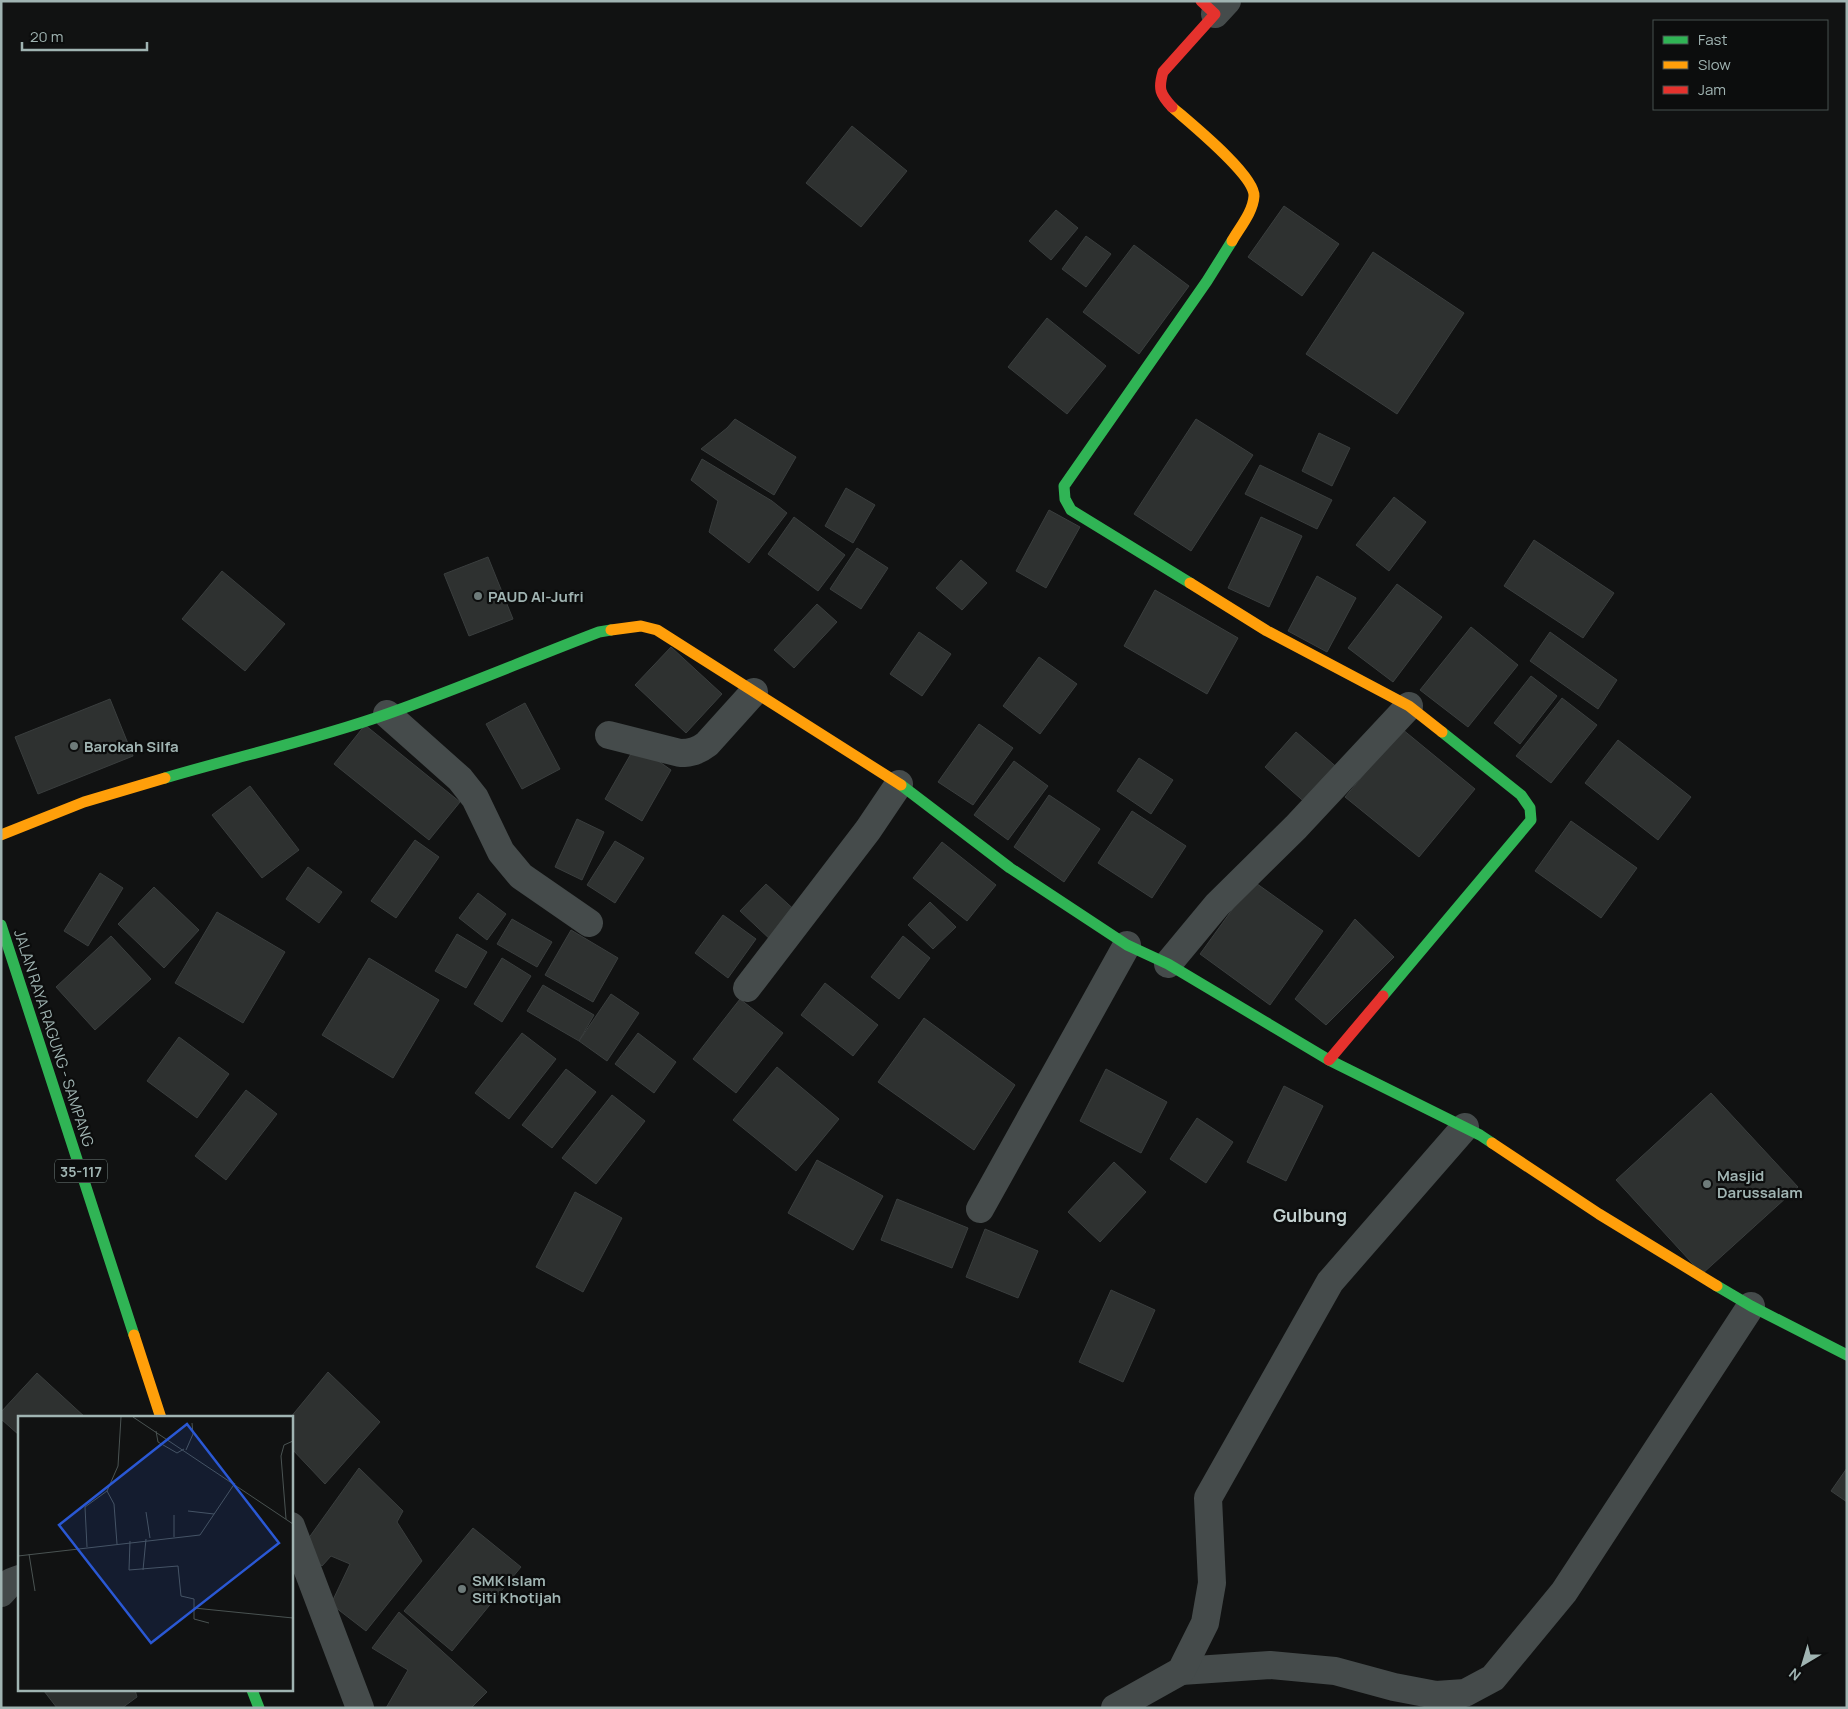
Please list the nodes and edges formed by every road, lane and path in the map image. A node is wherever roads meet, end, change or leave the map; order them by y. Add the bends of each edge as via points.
1 (1214, 6) edge
2 (754, 692) junction
3 (1409, 706) junction
4 (386, 714) junction
5 (610, 735) dead end
6 (899, 784) junction
7 (1, 835) edge
8 (589, 923) dead end
9 (1, 925) edge
10 (1127, 945) junction
11 (1168, 964) junction
12 (747, 988) dead end
13 (1329, 1060) junction
14 (1465, 1127) junction
15 (980, 1209) dead end
16 (1751, 1306) junction
17 (1847, 1355) edge
18 (160, 1416) edge
19 (292, 1529) edge
20 (18, 1580) edge
21 (1, 1593) edge
22 (1181, 1671) junction
23 (253, 1692) edge
24 (259, 1708) edge
25 (360, 1708) edge
26 (1115, 1708) edge

1 - 3 street via 1163,72 1161,94 1230,159 1254,194 1252,207 1207,281 1064,486 1065,501 1071,510 1267,631
2 - 4 street via 657,630 641,626 599,632
2 - 5 street via 700,750 680,753
2 - 6 street
3 - 11 street via 1296,827 1217,905
3 - 13 street via 1526,798 1532,813 1531,820
4 - 7 street via 306,740 214,763 84,802
4 - 8 street via 460,779 476,798 501,852 521,876
6 - 10 street via 1010,868
6 - 12 street via 868,830
9 - 18 street, JALAN RAYA RAGUNG - SAMPANG / 35-117
10 - 11 street
10 - 15 street
11 - 13 street
13 - 14 street
14 - 16 street via 1599,1214
14 - 22 street via 1330,1282 1208,1498 1212,1583 1204,1623
16 - 17 street
16 - 22 street via 1564,1592 1493,1678 1465,1693 1436,1694 1336,1672 1270,1665
19 - 25 street
20 - 21 street via 11,1582
22 - 26 street
23 - 24 street

